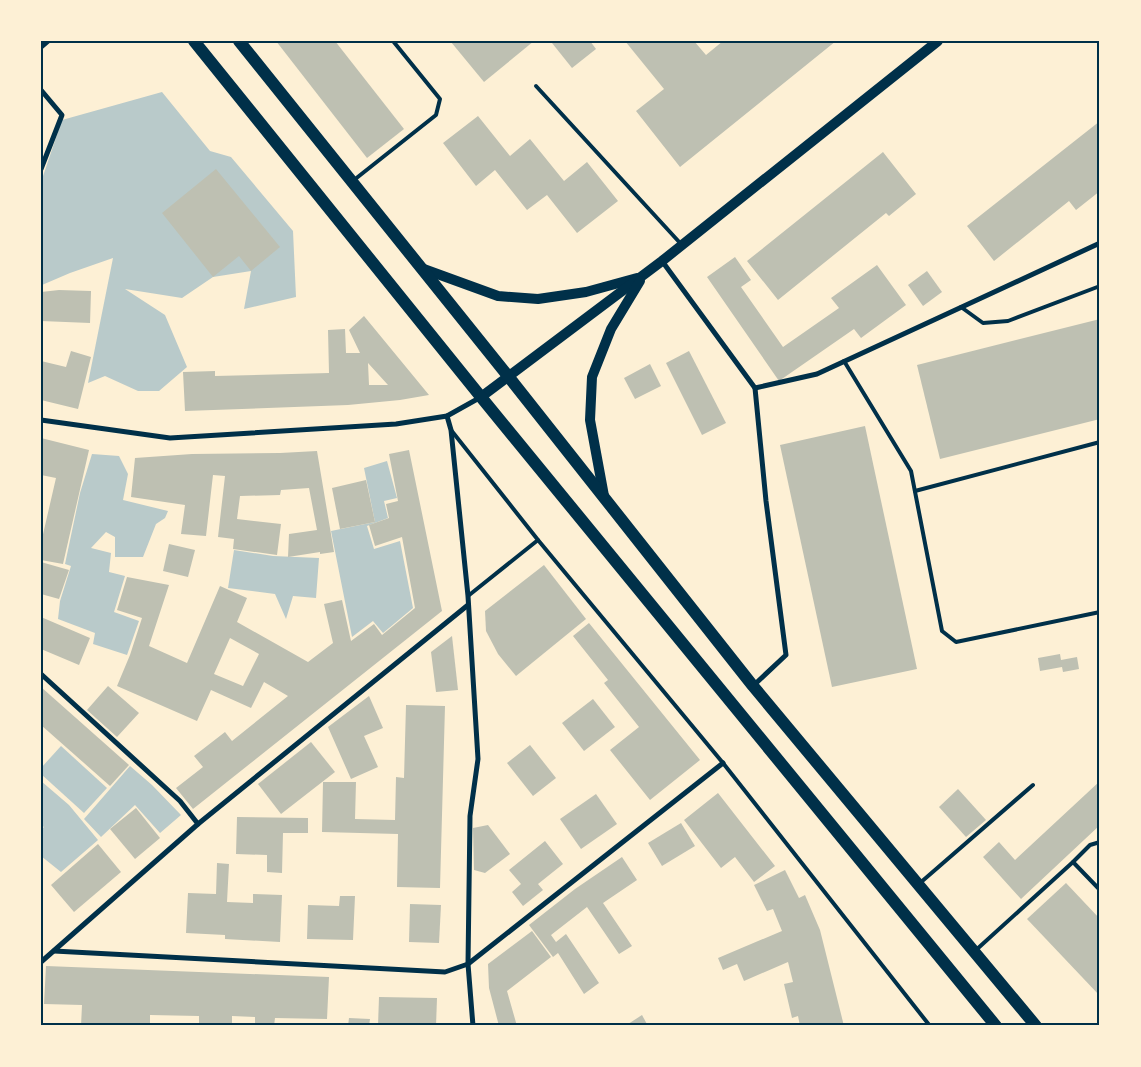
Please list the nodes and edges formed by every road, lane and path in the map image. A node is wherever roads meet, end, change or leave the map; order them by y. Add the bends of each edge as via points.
1 (48, 41) edge
2 (194, 41) edge
3 (239, 41) edge
4 (392, 41) edge
5 (938, 41) edge
6 (41, 46) edge
7 (536, 86) dead end
8 (41, 90) edge
9 (41, 169) edge
10 (352, 182) junction
11 (1100, 243) edge
12 (682, 246) junction
13 (662, 261) junction
14 (421, 268) junction
15 (643, 276) junction
16 (1100, 286) edge
17 (961, 307) junction
18 (844, 361) junction
19 (508, 376) junction
20 (755, 388) junction
21 (481, 397) junction
22 (447, 416) junction
23 (41, 420) edge
24 (452, 430) junction
25 (1100, 442) edge
26 (915, 491) junction
27 (604, 498) junction
28 (538, 540) junction
29 (468, 596) junction
30 (468, 605) junction
31 (1100, 612) edge
32 (41, 674) edge
33 (753, 686) junction
34 (723, 763) junction
35 (1033, 785) dead end
36 (198, 824) junction
37 (1100, 842) edge
38 (1073, 862) junction
39 (918, 884) junction
40 (1100, 890) edge
41 (54, 951) junction
42 (974, 952) junction
43 (41, 962) edge
44 (468, 964) junction
45 (474, 1026) edge
46 (930, 1026) edge
47 (996, 1026) edge
48 (1036, 1026) edge

1 - 6 street
2 - 21 main road
3 - 10 main road
4 - 10 lane via 440,99 436,114
5 - 12 main road
7 - 12 lane
8 - 9 street via 62,114
10 - 14 main road
11 - 17 street
12 - 13 main road
13 - 15 main road
13 - 20 street
14 - 15 main road via 498,296 538,299 586,292
14 - 19 main road
15 - 19 main road
15 - 27 main road via 611,329 592,377 590,420
16 - 17 lane via 1008,321 983,323
17 - 18 street
18 - 20 street via 817,374
18 - 26 lane via 911,471
19 - 21 main road
19 - 27 main road
20 - 33 street via 786,656
21 - 22 street
21 - 47 main road
22 - 23 street via 396,424 170,438
22 - 24 street
24 - 28 lane
24 - 29 street
25 - 26 lane
26 - 31 lane via 942,631 956,642
27 - 33 main road
28 - 29 lane
28 - 34 lane
29 - 30 street
30 - 36 street
30 - 44 street via 478,759 470,816
32 - 36 street via 180,801
33 - 39 main road
34 - 44 street
34 - 46 lane
35 - 39 lane
36 - 41 street
37 - 38 lane via 1090,845
38 - 40 lane
38 - 42 lane
39 - 42 main road
41 - 43 street
41 - 44 street via 445,972
42 - 48 main road
44 - 45 street

